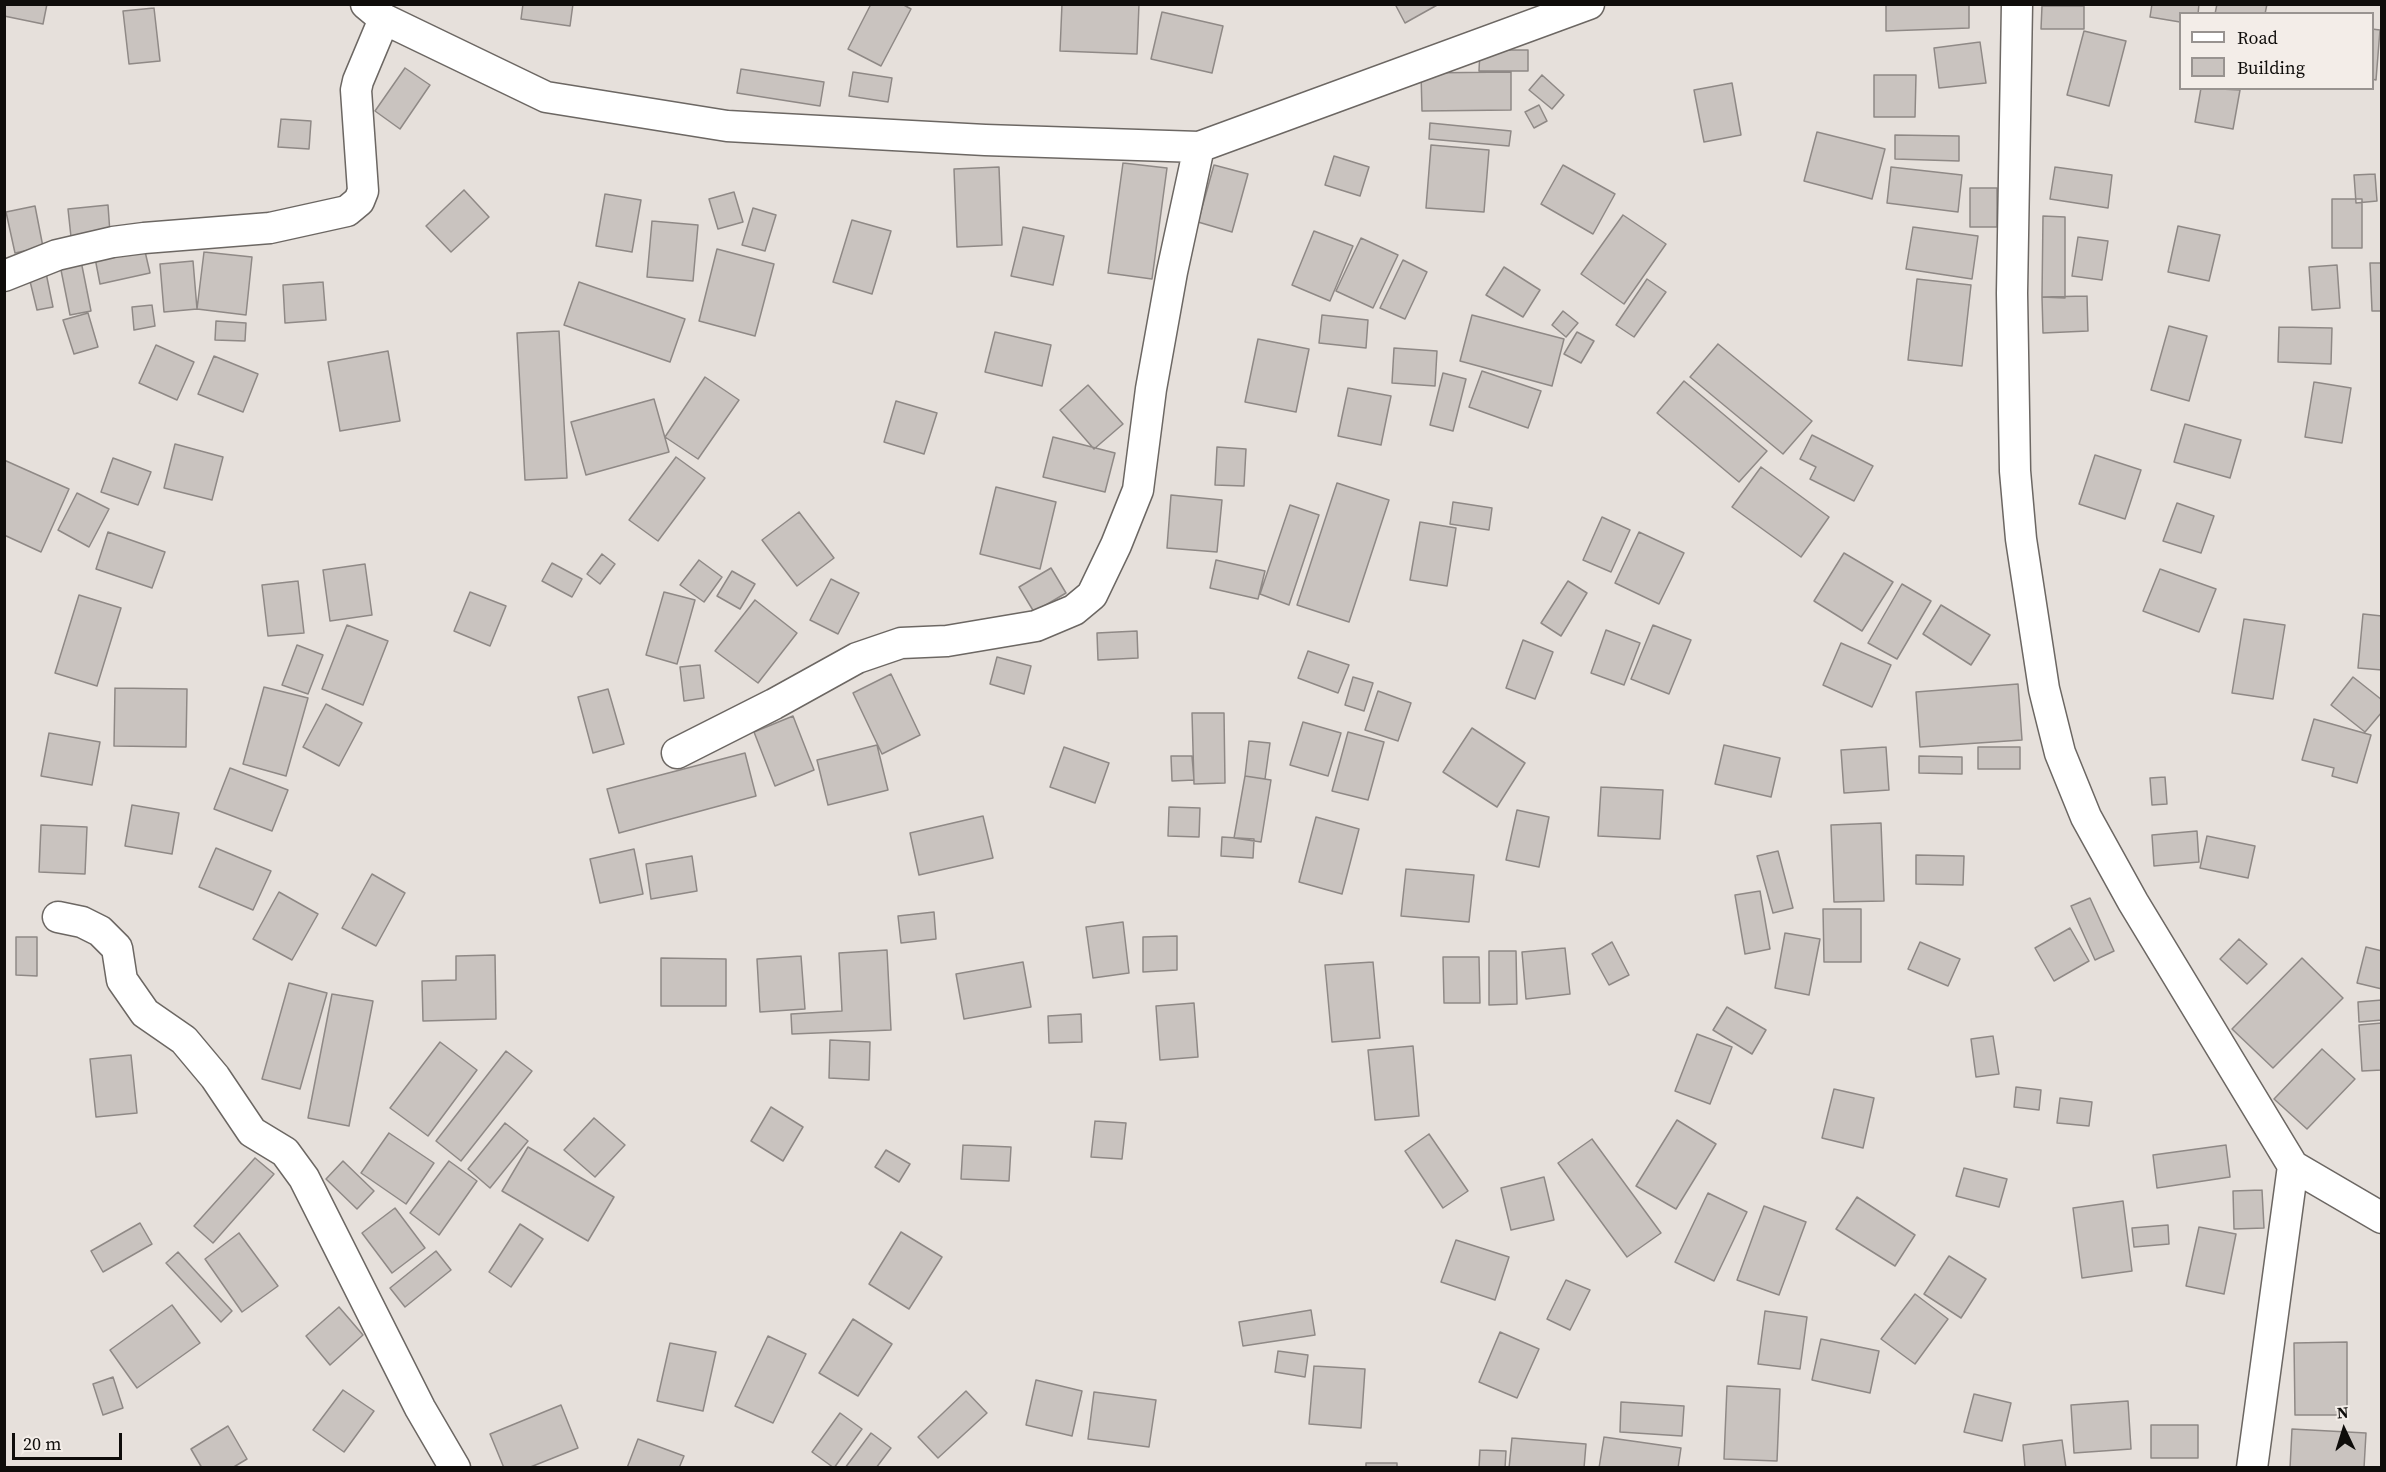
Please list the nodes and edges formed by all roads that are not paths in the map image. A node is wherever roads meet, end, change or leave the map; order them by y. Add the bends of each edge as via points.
1 (1589, 4) edge
2 (2017, 4) edge
3 (375, 12) edge
4 (1199, 147) junction
5 (4, 276) edge
6 (677, 753) dead end
7 (58, 917) dead end
8 (2293, 1166) junction
9 (2382, 1218) edge
10 (2254, 1455) edge
11 (455, 1467) edge
12 (2233, 1467) edge

1 - 4 street
2 - 8 street via 2012,293 2014,471 2044,689 2060,753 2086,817
3 - 4 street via 546,98 727,126
3 - 5 street via 356,90 363,191 359,201 347,211 270,228 113,242 57,255
4 - 6 street via 1172,272 1138,490 1092,594 1074,610 1036,626 947,641 901,643 856,658
7 - 11 street via 100,931 117,948 122,980 146,1013 184,1040 252,1132 285,1152 304,1178 420,1407
8 - 9 street
8 - 10 street
10 - 12 street

